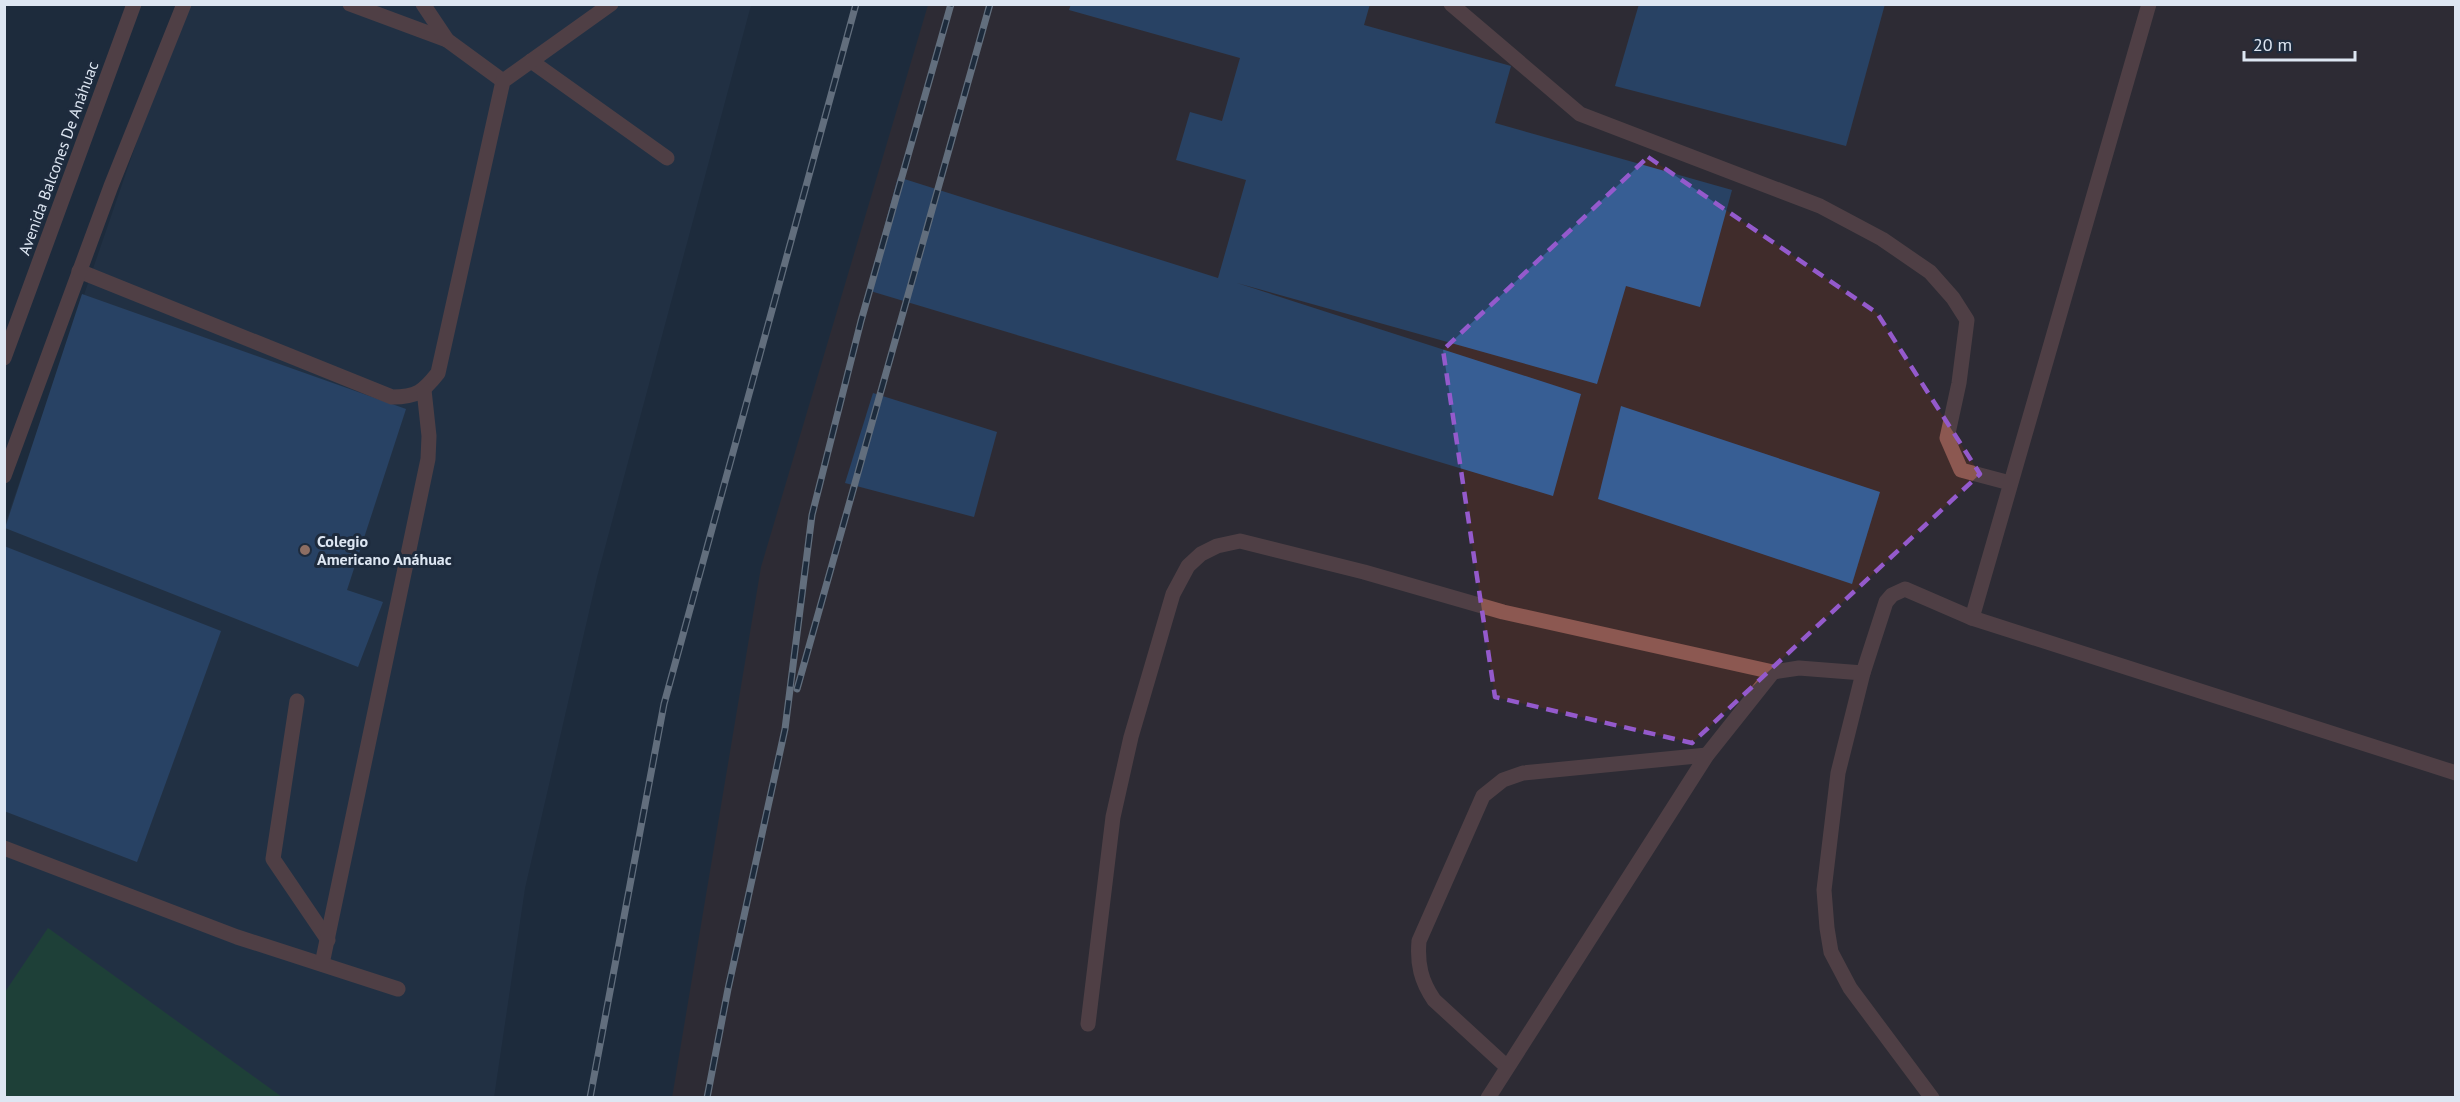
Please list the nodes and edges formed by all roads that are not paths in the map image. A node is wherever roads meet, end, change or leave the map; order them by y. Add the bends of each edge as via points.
1 (134, 4) edge
2 (184, 4) edge
3 (350, 4) edge
4 (423, 4) edge
5 (611, 4) edge
6 (1451, 4) edge
7 (2149, 4) edge
8 (447, 40) junction
9 (531, 61) junction
10 (503, 81) junction
11 (667, 158) dead end
12 (79, 271) junction
13 (4, 358) edge
14 (424, 390) junction
15 (4, 476) edge
16 (2010, 483) junction
17 (1972, 618) junction
18 (1773, 672) junction
19 (1863, 673) junction
20 (297, 701) dead end
21 (1707, 755) junction
22 (2456, 773) edge
23 (4, 848) edge
24 (328, 940) junction
25 (322, 964) junction
26 (398, 989) dead end
27 (1088, 1024) dead end
28 (1507, 1067) junction
29 (1488, 1098) edge
30 (1932, 1098) edge

1 - 13 street, Avenida Balcones De Anáhuac
2 - 12 street
3 - 8 street
4 - 8 street
5 - 9 street
6 - 16 street via 1580,114 1820,206 1882,239 1930,273 1967,320 1947,438 1961,470
7 - 16 street
8 - 10 street
9 - 10 street
9 - 11 street
10 - 14 street via 438,373
12 - 14 street via 392,397 408,397
12 - 15 street
14 - 24 street via 428,459
16 - 17 street
17 - 19 street via 1905,589 1899,591 1886,602
17 - 22 street
18 - 19 street via 1799,668
18 - 21 street
18 - 27 street via 1503,612 1240,541 1201,554 1188,566 1173,594 1131,737 1113,817
19 - 30 street via 1838,773 1824,890 1831,952 1850,988
20 - 24 street via 273,860
21 - 28 street
21 - 28 street via 1523,773 1503,780 1483,796 1419,941 1418,957 1425,988 1434,1000
23 - 25 street via 237,937
24 - 25 street
25 - 26 street
28 - 29 street

